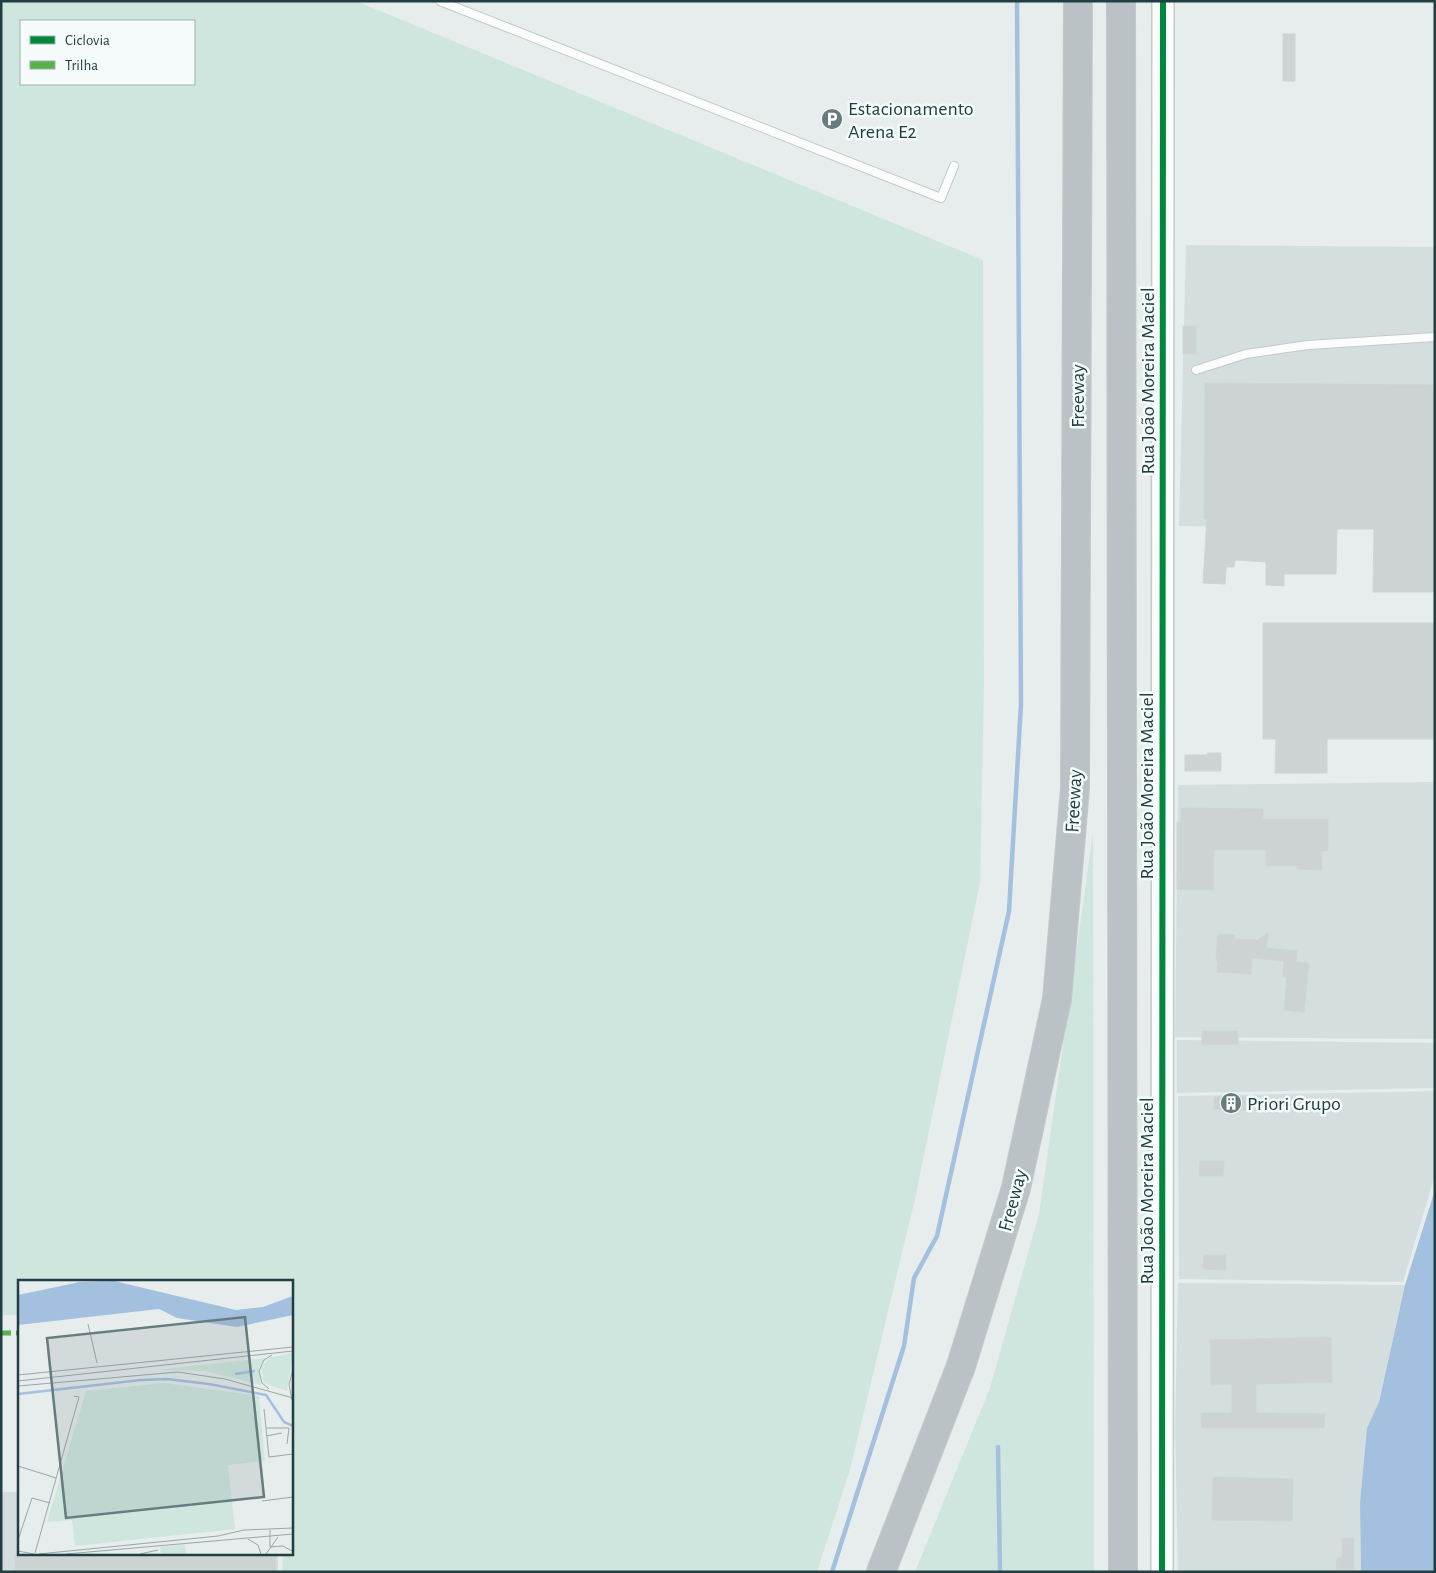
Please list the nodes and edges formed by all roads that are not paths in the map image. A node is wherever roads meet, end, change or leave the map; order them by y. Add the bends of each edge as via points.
1 (440, 1) edge
2 (1078, 1) edge
3 (1121, 1) edge
4 (1163, 1) edge
5 (954, 166) dead end
6 (1435, 338) edge
7 (1196, 370) dead end
8 (881, 1572) edge
9 (1123, 1572) edge
10 (1162, 1572) edge

1 - 5 lane via 942,198
2 - 8 highway, Freeway via 1075,788 1058,999 1016,1188 961,1366
3 - 9 highway
4 - 10 street, Rua João Moreira Maciel
6 - 7 lane via 1308,345 1246,354

